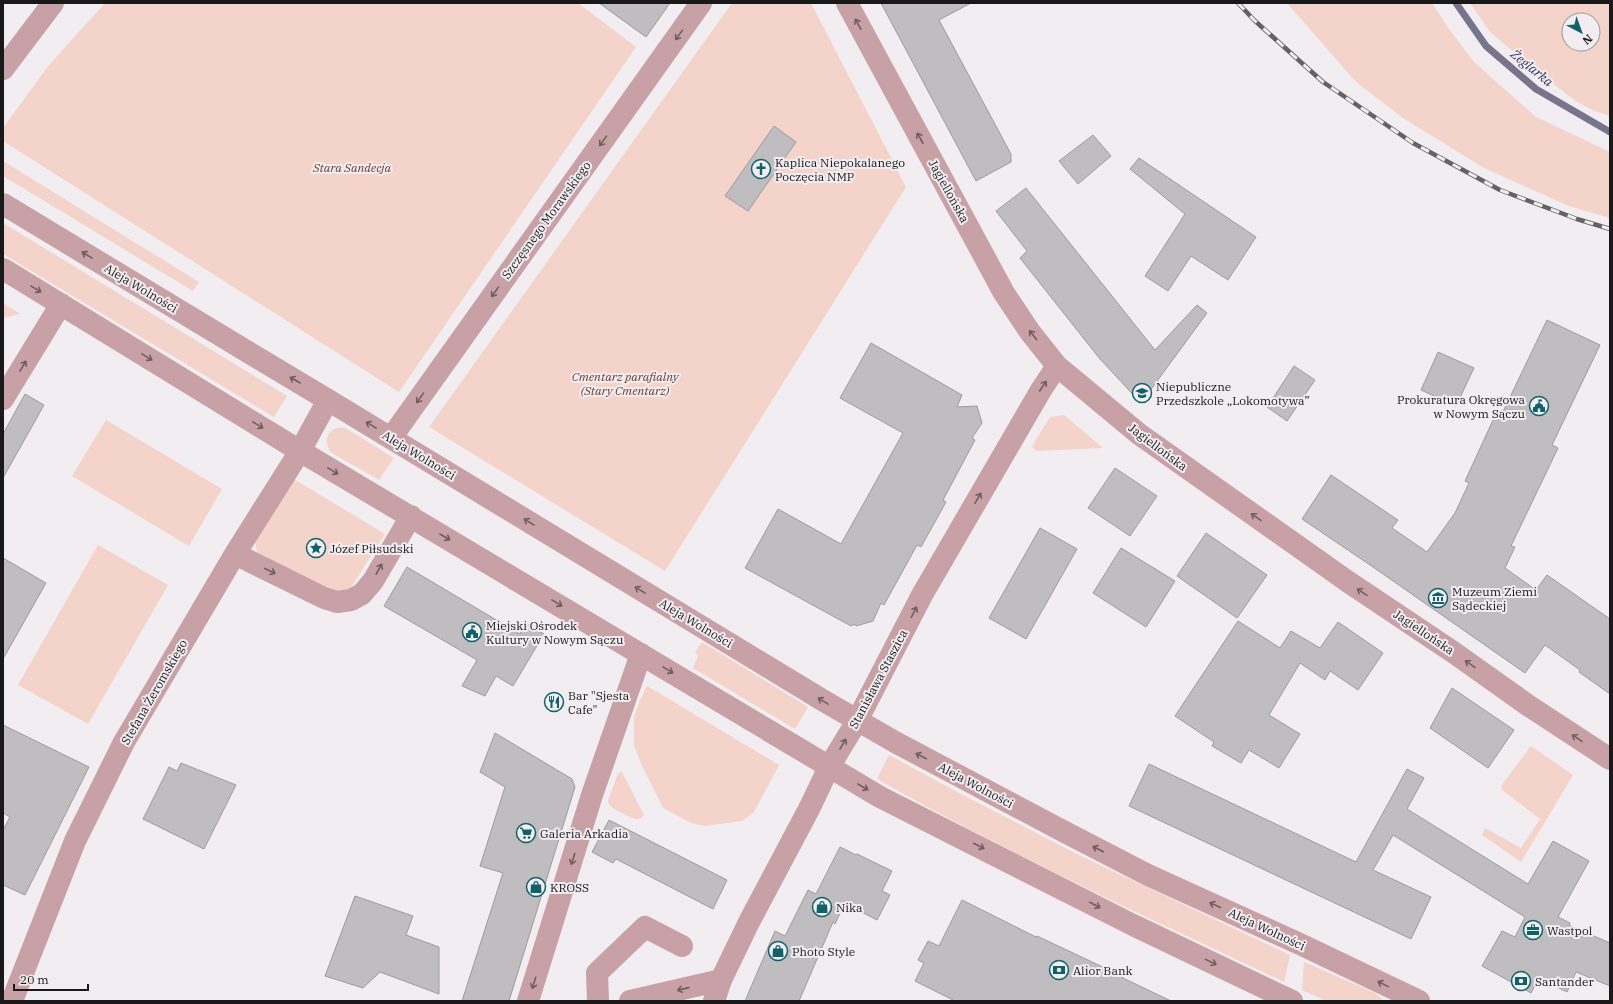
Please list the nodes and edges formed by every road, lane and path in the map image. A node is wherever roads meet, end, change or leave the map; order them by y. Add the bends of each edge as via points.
1 (53, 3) edge
2 (701, 3) edge
3 (847, 3) edge
4 (3, 69) edge
5 (3, 204) edge
6 (3, 269) edge
7 (61, 304) junction
8 (1058, 366) junction
9 (3, 399) edge
10 (328, 400) junction
11 (391, 438) junction
12 (300, 451) junction
13 (411, 516) junction
14 (235, 554) junction
15 (641, 654) junction
16 (857, 721) junction
17 (1610, 759) edge
18 (829, 767) junction
19 (682, 946) dead end
20 (721, 980) junction
21 (1414, 1000) edge
22 (12, 1001) edge
23 (528, 1001) edge
24 (598, 1001) edge
25 (630, 1001) edge
26 (714, 1001) edge
27 (1292, 1001) edge

1 - 4 street
2 -> 11 street, Szczęsnego Morawskiego
8 -> 3 street, Jagiellońska via 1030,332 1004,293
10 -> 5 street, Aleja Wolności
6 -> 7 street
9 -> 7 street
7 -> 12 street
16 -> 8 street, Stanisława Staszica via 922,595 1041,390
17 -> 8 street, Jagiellońska via 1347,581 1155,446
11 -> 10 street, Aleja Wolności
10 - 12 street, Stefana Żeromskiego
16 -> 11 street, Aleja Wolności
12 -> 13 street
12 - 14 street, Stefana Żeromskiego
14 -> 13 street via 324,598 337,602 351,600 362,594 373,581
13 -> 15 street
14 - 22 street, Stefana Żeromskiego via 124,742 75,841
15 -> 18 street
15 -> 23 street via 592,794
18 -> 16 street, Stanisława Staszica
21 -> 16 street, Aleja Wolności via 1302,945 1148,875
18 - 20 street, Stanisława Staszica
18 -> 27 street via 880,797
19 - 24 street via 644,927 597,973
20 -> 25 street
20 - 26 street, Stanisława Staszica

